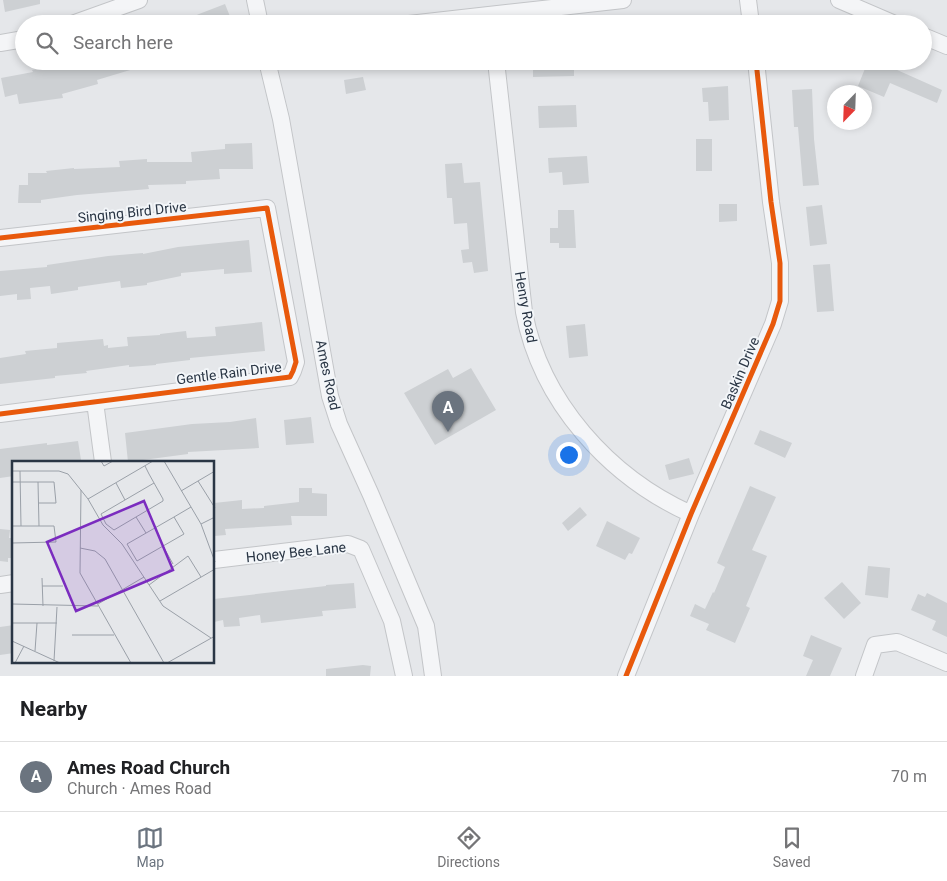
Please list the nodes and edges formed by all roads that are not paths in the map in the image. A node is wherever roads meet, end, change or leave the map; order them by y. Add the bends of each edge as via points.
1 (139, 0) edge
2 (256, 0) edge
3 (623, 0) edge
4 (748, 0) edge
5 (839, 0) edge
6 (491, 13) edge
7 (97, 15) edge
8 (258, 15) edge
9 (476, 15) edge
10 (750, 15) edge
11 (874, 15) edge
12 (15, 40) edge
13 (932, 40) edge
14 (0, 43) edge
15 (947, 46) edge
16 (269, 70) edge
17 (497, 70) edge
18 (757, 70) edge
19 (267, 208) joint
20 (0, 236) edge
21 (95, 402) junction
22 (0, 414) edge
23 (103, 461) edge
24 (691, 514) junction
25 (215, 560) edge
26 (947, 663) edge
27 (404, 676) edge
28 (433, 676) edge
29 (626, 676) edge
30 (864, 676) edge

1 - 7 street
2 - 8 street
3 - 6 street
4 - 10 street
5 - 11 street
6 - 9 street
12 - 14 street
13 - 15 street
16 - 28 street, Ames Road via 330,396 426,626
17 - 24 street, Henry Road via 524,312 534,351 562,405 597,448 648,492
18 - 24 street, Baskin Drive via 780,263 780,301
19 - 20 street, Singing Bird Drive
19 - 21 street, Gentle Rain Drive via 296,362 290,377
21 - 22 street, Gentle Rain Drive
21 - 23 street
24 - 29 street, Baskin Drive
25 - 27 street, Honey Bee Lane via 348,544 361,550 392,621
26 - 30 street via 897,642 875,645

